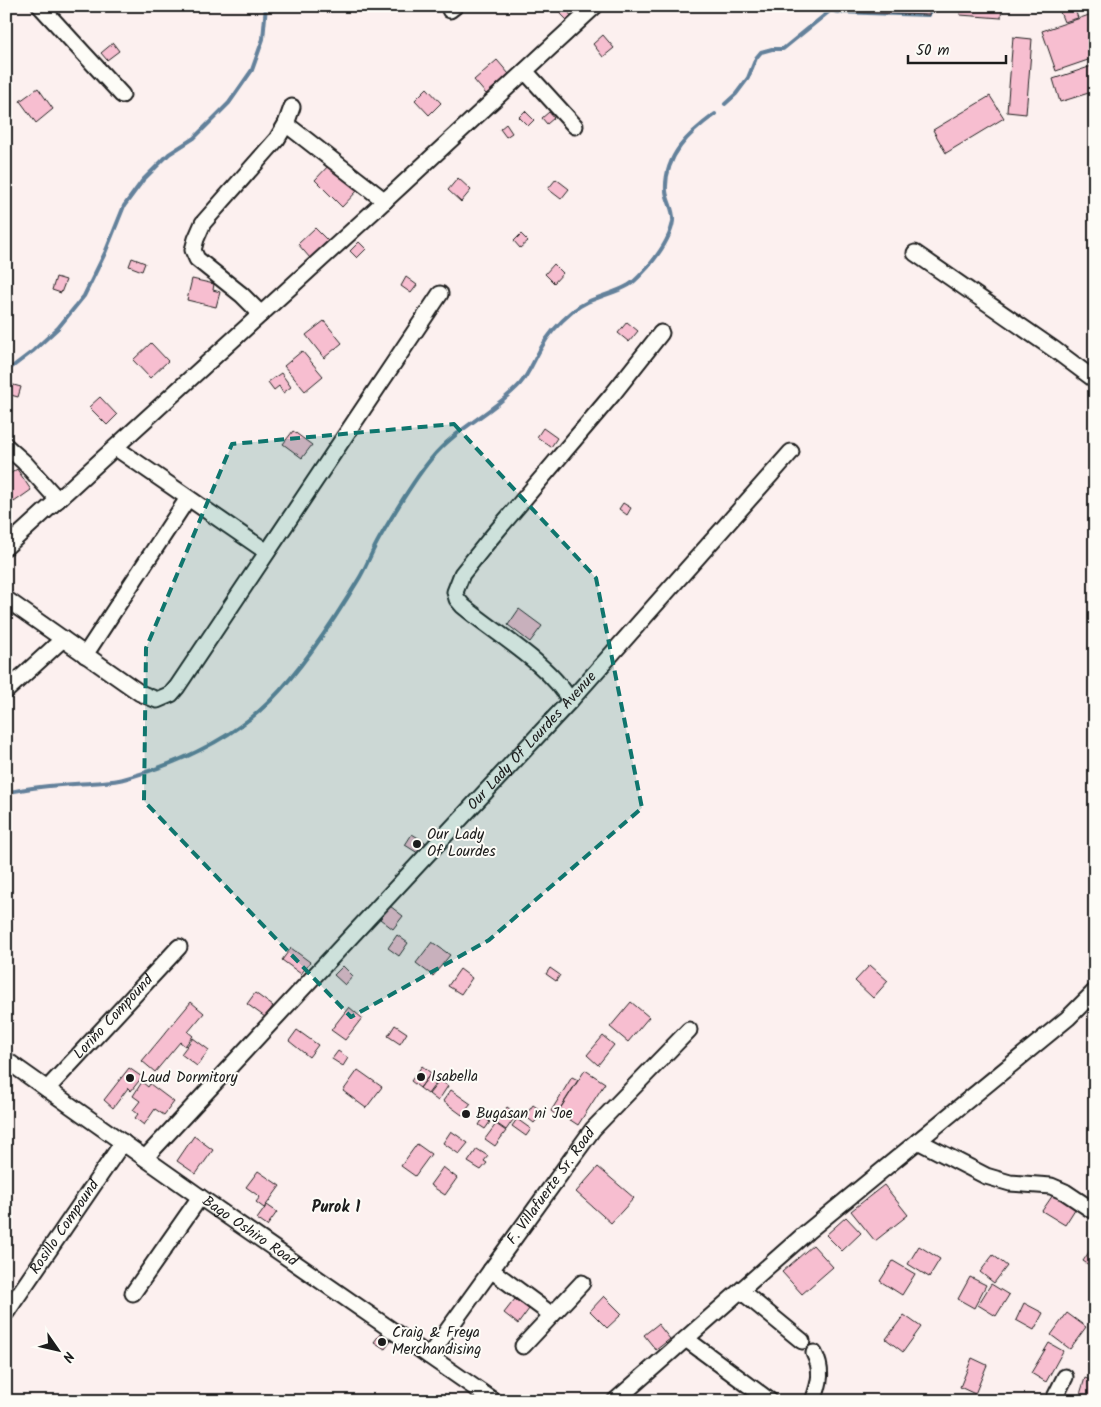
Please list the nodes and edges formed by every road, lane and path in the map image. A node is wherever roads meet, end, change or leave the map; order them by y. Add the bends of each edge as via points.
1 (40, 6) edge
2 (594, 6) edge
3 (525, 71) junction
4 (122, 95) dead end
5 (292, 107) dead end
6 (286, 124) junction
7 (575, 126) dead end
8 (386, 201) junction
9 (915, 254) dead end
10 (440, 294) dead end
11 (261, 314) junction
12 (661, 333) dead end
13 (1095, 380) edge
14 (6, 446) edge
15 (116, 448) junction
16 (791, 452) dead end
17 (188, 498) junction
18 (58, 500) junction
19 (6, 547) edge
20 (267, 552) junction
21 (6, 599) edge
22 (63, 639) junction
23 (85, 654) junction
24 (6, 691) edge
25 (570, 701) junction
26 (179, 947) dead end
27 (1095, 991) edge
28 (689, 1030) dead end
29 (6, 1060) edge
30 (47, 1088) junction
31 (918, 1141) junction
32 (123, 1142) junction
33 (145, 1158) junction
34 (200, 1197) junction
35 (1095, 1212) edge
36 (491, 1270) junction
37 (582, 1283) dead end
38 (741, 1291) junction
39 (133, 1293) dead end
40 (6, 1313) edge
41 (552, 1315) junction
42 (686, 1339) junction
43 (802, 1341) dead end
44 (523, 1346) dead end
45 (814, 1352) dead end
46 (430, 1356) junction
47 (1064, 1377) dead end
48 (620, 1396) edge
49 (494, 1401) edge
50 (638, 1401) edge
51 (770, 1401) edge
52 (812, 1401) edge
53 (1054, 1401) edge

1 - 4 street
2 - 3 street
3 - 7 street
3 - 8 street
5 - 6 street
6 - 8 street
6 - 11 street via 266,153 204,223 193,250 202,264
8 - 11 street
9 - 13 street
10 - 20 street
11 - 15 street
12 - 25 street via 462,574 455,592 463,606 558,683
14 - 18 street
15 - 17 street
15 - 18 street
16 - 25 street, Our Lady Of Lourdes Avenue
17 - 20 street
17 - 23 street
18 - 19 street
20 - 23 street via 177,687 164,698 157,700 140,693
21 - 22 street
22 - 23 street
22 - 24 street
25 - 33 street, Our Lady Of Lourdes Avenue
26 - 30 street, Loriño Compound
27 - 31 street via 1068,1018
28 - 36 street, F. Villafuerte Sr. Road via 593,1129
29 - 30 street, Bago Oshiro Road
30 - 32 street, Bago Oshiro Road
31 - 35 street via 986,1176 1051,1186
31 - 38 street
32 - 33 street, Bago Oshiro Road
32 - 40 street, Rosillo Compound
33 - 34 street, Bago Oshiro Road
34 - 39 street
34 - 46 street, Bago Oshiro Road
36 - 41 street
36 - 46 street, F. Villafuerte Sr. Road
37 - 41 street
38 - 42 street
38 - 43 street
41 - 44 street
42 - 48 street
42 - 51 street
45 - 52 street via 820,1370 818,1388
46 - 49 street, Bago Oshiro Road
47 - 53 street
48 - 50 street

